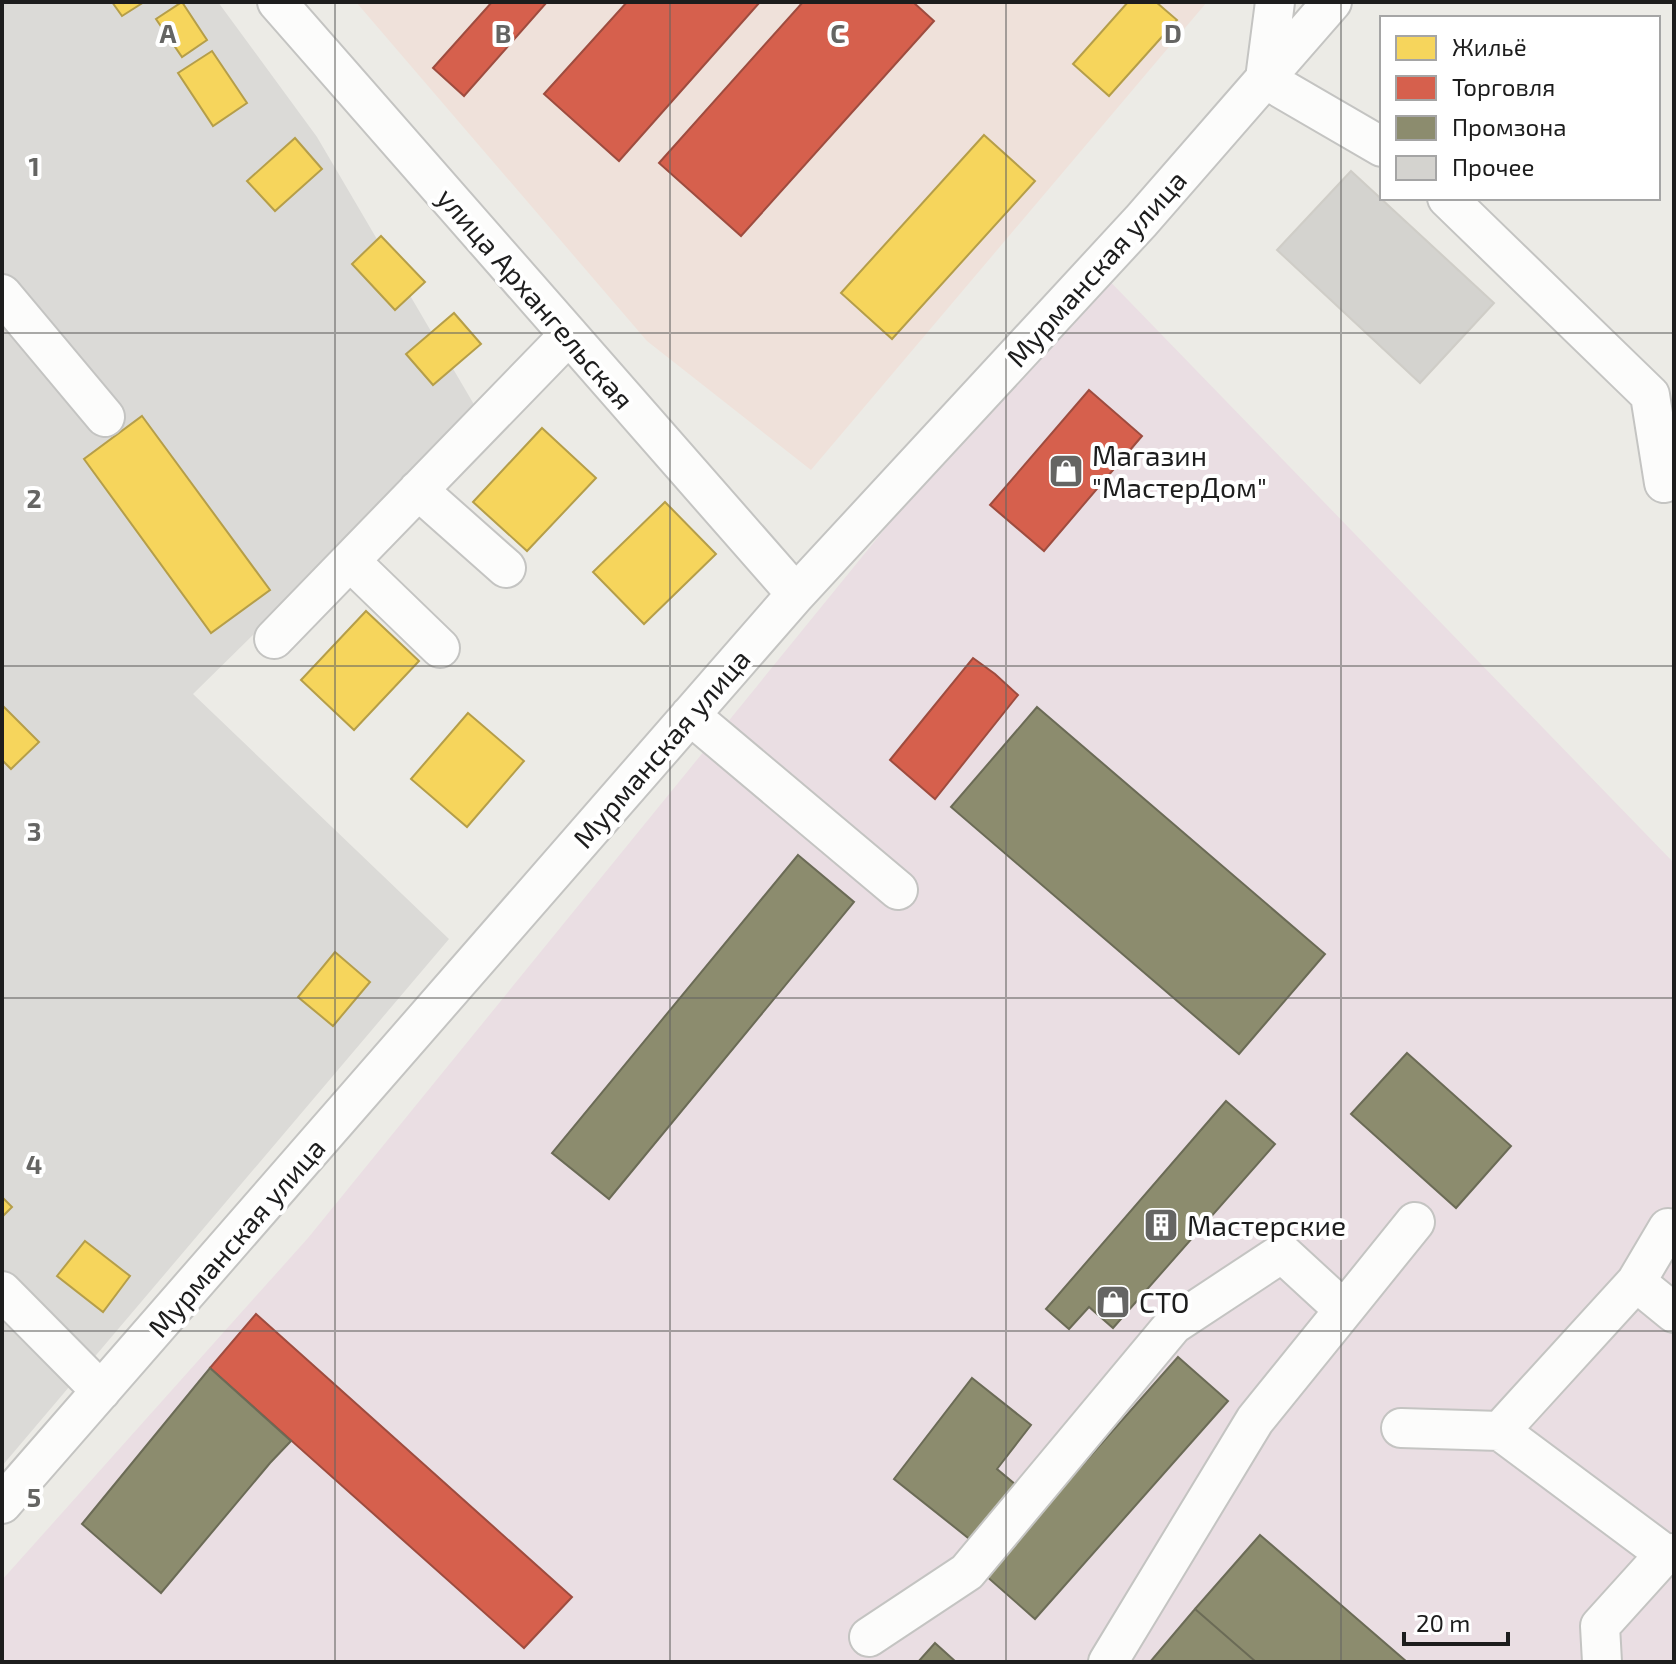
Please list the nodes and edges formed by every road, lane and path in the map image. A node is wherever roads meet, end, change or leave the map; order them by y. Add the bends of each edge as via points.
1 (277, 2) edge
2 (1275, 2) edge
3 (1332, 2) edge
4 (1265, 79) junction
5 (1380, 146) edge
6 (1449, 200) edge
7 (2, 294) edge
8 (569, 335) junction
9 (105, 417) dead end
10 (1664, 483) dead end
11 (418, 490) junction
12 (350, 561) junction
13 (506, 568) dead end
14 (796, 594) junction
15 (274, 639) dead end
16 (440, 648) dead end
17 (690, 715) junction
18 (898, 890) dead end
19 (1415, 1222) dead end
20 (1668, 1228) dead end
21 (1636, 1282) junction
22 (2, 1291) edge
23 (1344, 1310) junction
24 (1674, 1313) edge
25 (101, 1391) junction
26 (1401, 1428) dead end
27 (1500, 1431) junction
28 (2, 1504) edge
29 (1670, 1554) edge
30 (869, 1637) dead end
31 (1108, 1662) edge
32 (1602, 1662) edge

1 - 8 street, улица Архангельская
2 - 4 street
3 - 4 street, Мурманская улица
4 - 5 street
4 - 14 street, Мурманская улица via 1132,231
6 - 10 street via 1650,395
7 - 9 street
8 - 11 street
8 - 14 street, улица Архангельская
11 - 12 street
11 - 13 street
12 - 15 street
12 - 16 street
14 - 17 street, Мурманская улица
17 - 18 street
17 - 25 street, Мурманская улица
19 - 23 street
20 - 21 street
21 - 24 street
21 - 27 street
22 - 25 street
23 - 30 street via 1282,1253 1173,1325 967,1572
23 - 31 street via 1255,1420
25 - 28 street, Мурманская улица
26 - 27 street
27 - 29 street
29 - 32 street via 1600,1626

